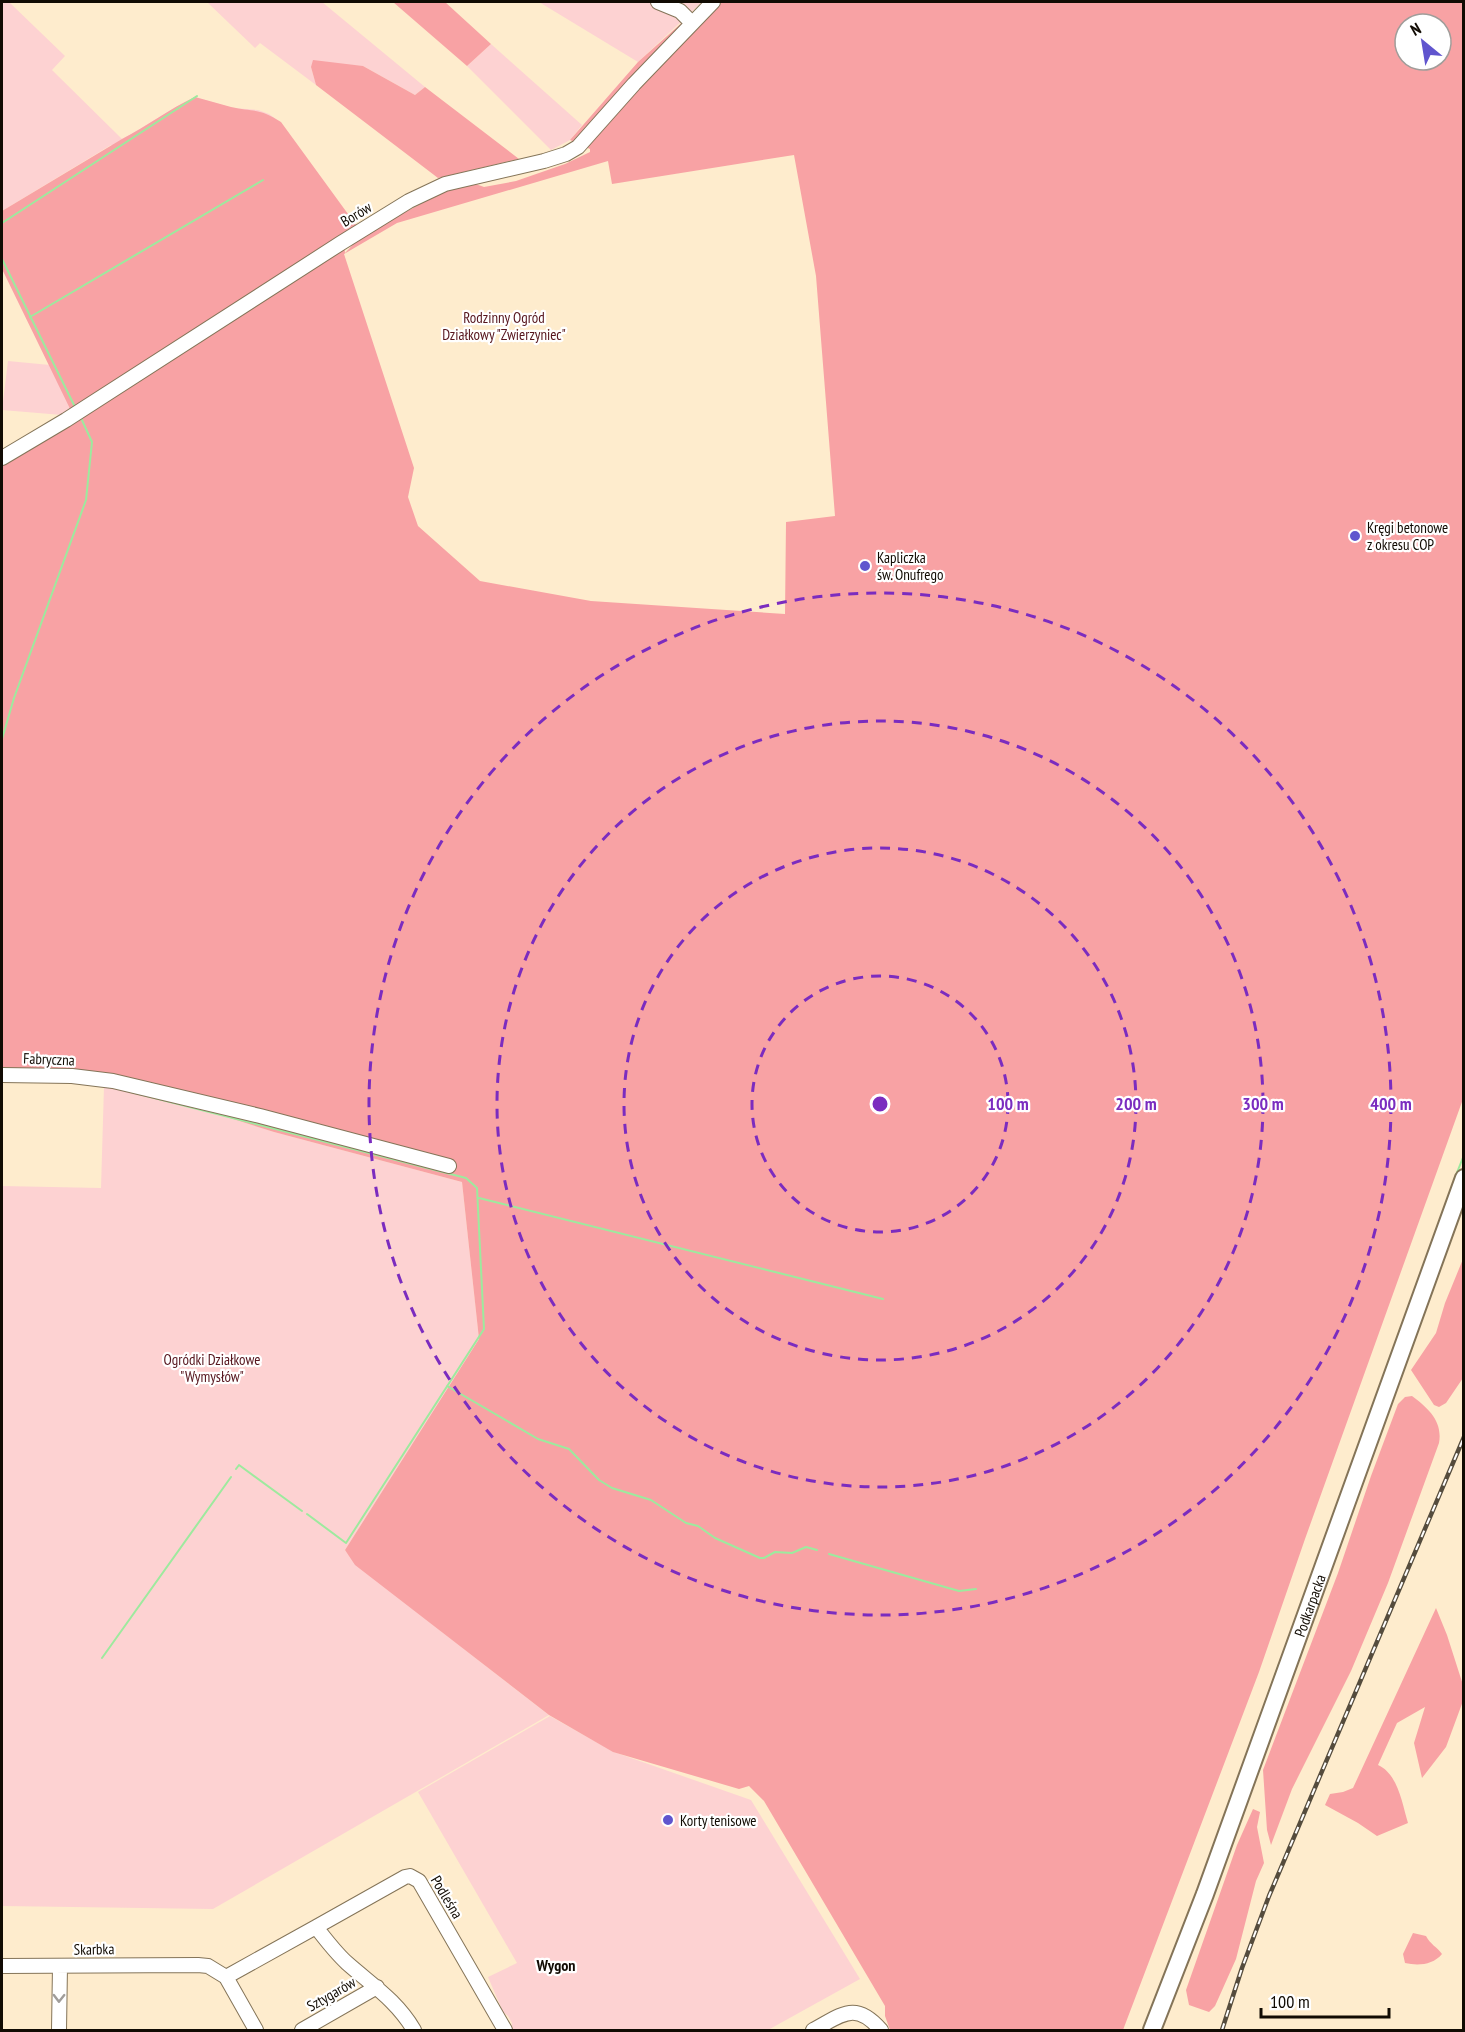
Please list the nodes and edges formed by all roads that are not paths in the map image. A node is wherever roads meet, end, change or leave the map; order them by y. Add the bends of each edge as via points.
1 (658, 2) edge
2 (712, 2) edge
3 (692, 23) junction
4 (2, 458) edge
5 (2, 1075) edge
6 (449, 1166) dead end
7 (1464, 1178) edge
8 (316, 1927) junction
9 (2, 1966) edge
10 (60, 1966) junction
11 (226, 1977) junction
12 (377, 1987) junction
13 (59, 2031) edge
14 (256, 2031) edge
15 (302, 2031) edge
16 (414, 2031) edge
17 (505, 2031) edge
18 (813, 2031) edge
19 (881, 2031) edge
20 (1152, 2031) edge

1 - 3 street via 680,11
2 - 3 street, Borów
3 - 4 street, Borów via 578,147 544,161 445,184 409,201
5 - 6 street, Fabryczna via 96,1078
7 - 20 main road, Podkarpacka
8 - 11 street
8 - 12 street via 336,1952
8 - 17 street, Podleśna via 405,1877 415,1878
9 - 10 street, Skarbka
10 - 11 street, Skarbka via 208,1966
10 -> 13 street
11 - 14 street
12 - 15 street, Sztygarów
12 - 16 street via 400,2009
18 - 19 street via 858,2012

